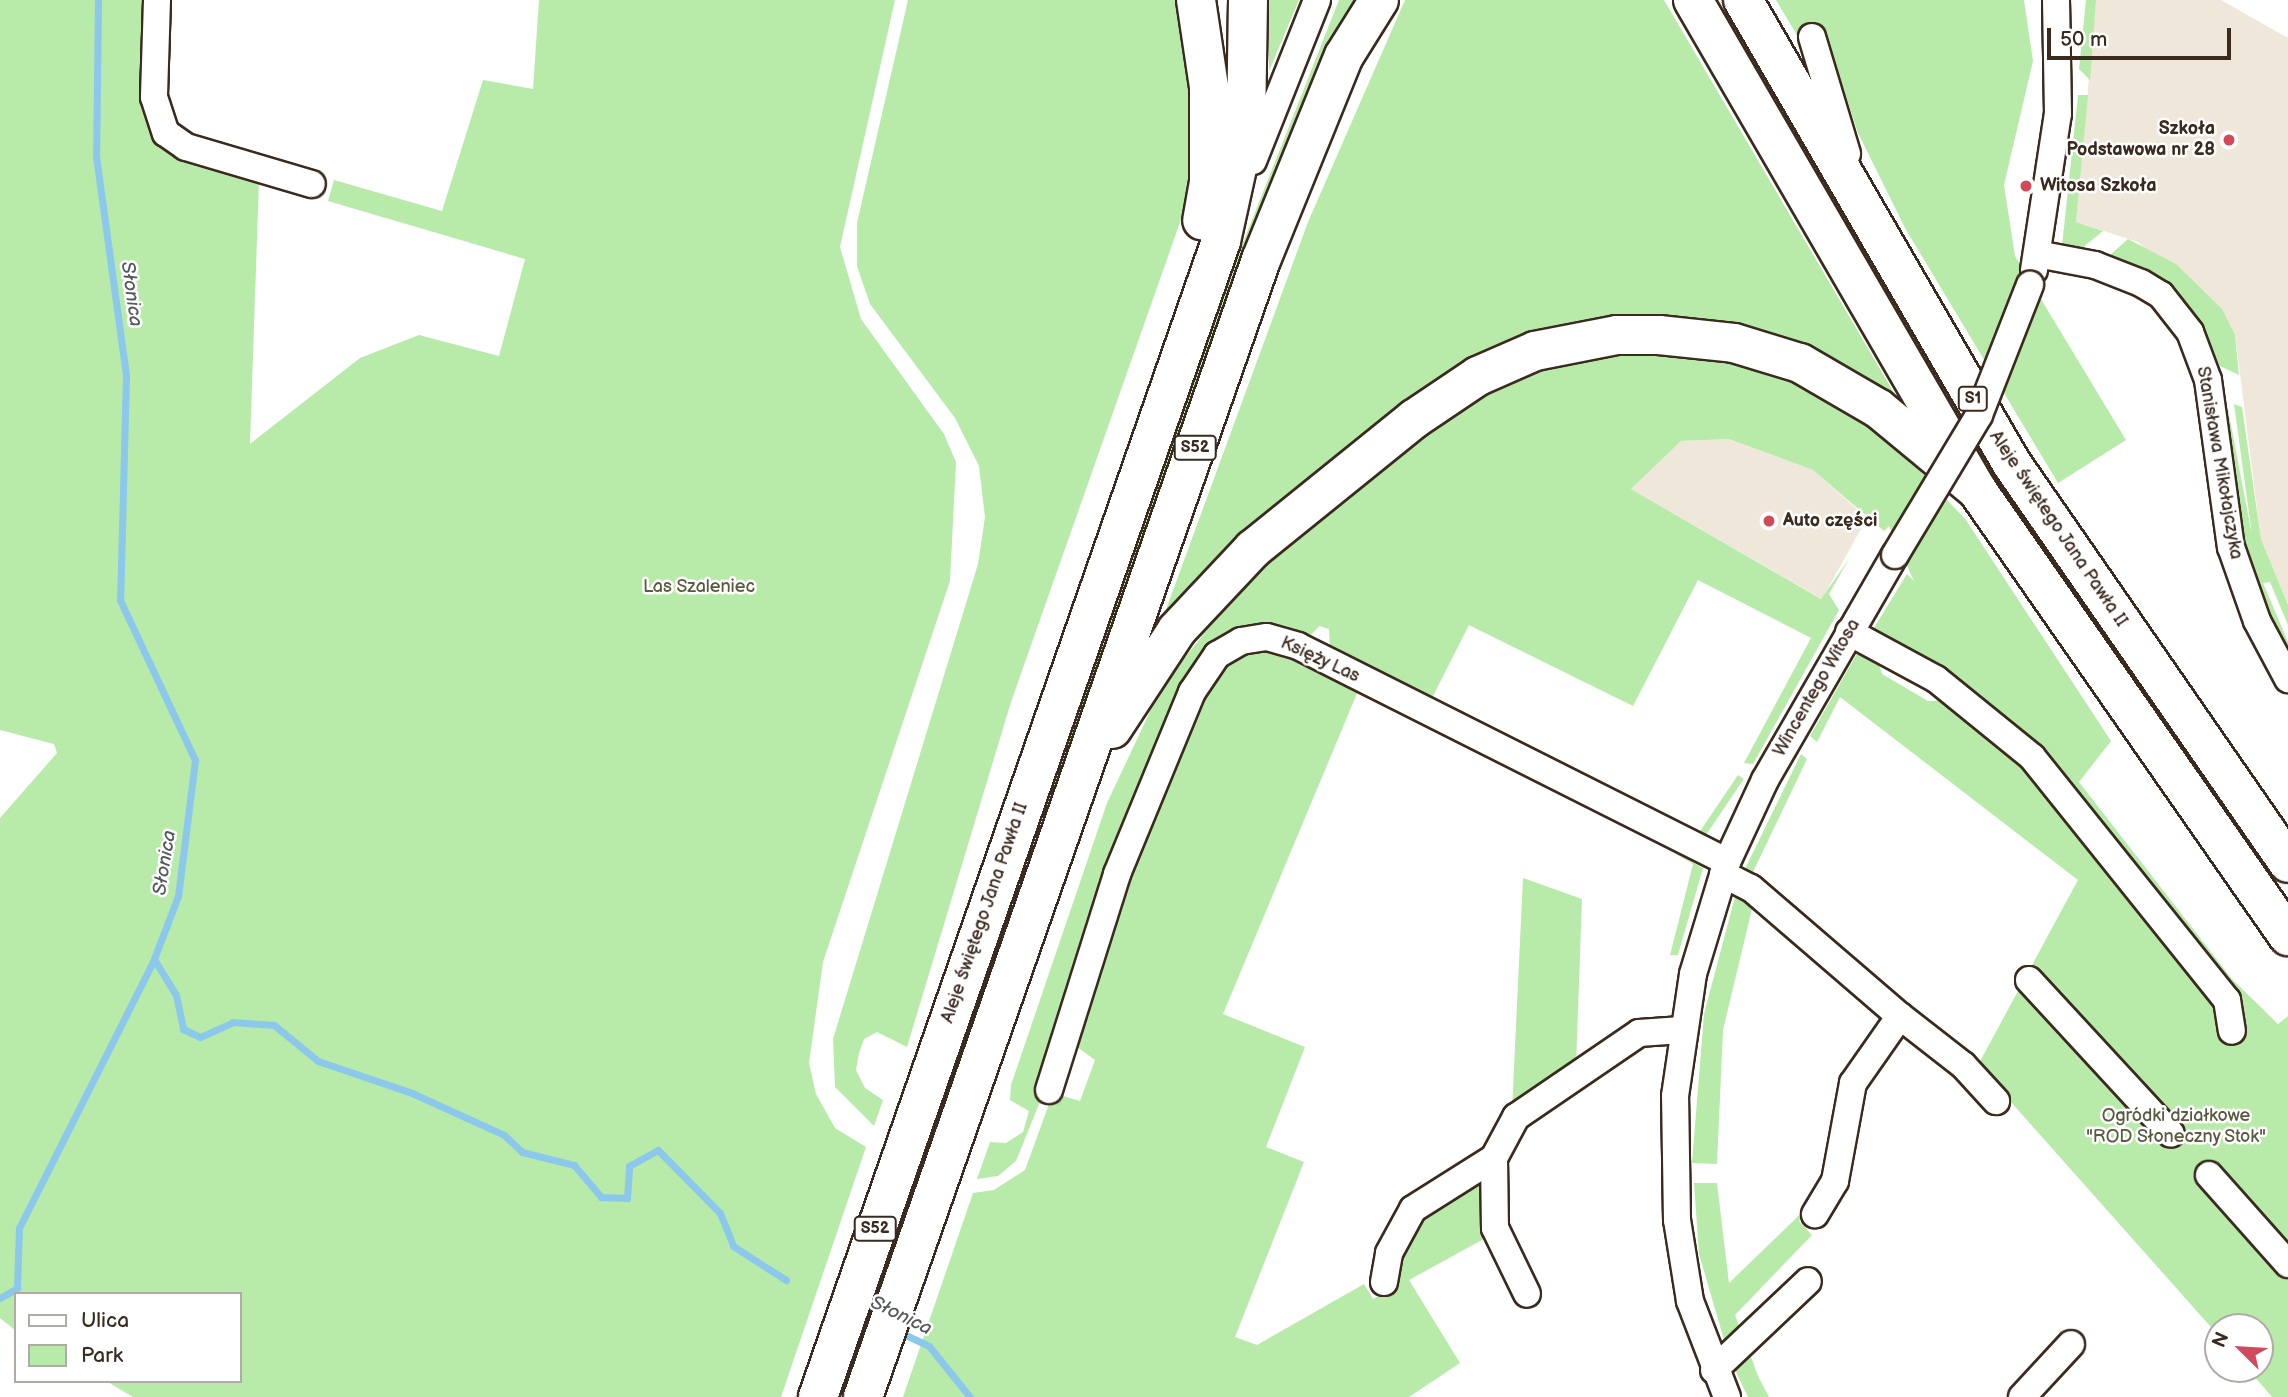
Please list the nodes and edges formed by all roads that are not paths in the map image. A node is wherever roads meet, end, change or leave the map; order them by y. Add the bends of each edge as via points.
1 (157, 0) edge
2 (1196, 0) edge
3 (1248, 0) edge
4 (1318, 0) edge
5 (1370, 0) edge
6 (1379, 0) edge
7 (1693, 0) edge
8 (1743, 0) edge
9 (2056, 0) edge
10 (1812, 37) dead end
11 (1344, 56) junction
12 (312, 184) dead end
13 (1875, 235) junction
14 (1221, 241) junction
15 (2037, 254) junction
16 (1154, 429) junction
17 (1977, 491) junction
18 (1849, 632) junction
19 (2288, 679) edge
20 (1055, 843) junction
21 (2288, 863) edge
22 (1725, 868) junction
23 (2288, 936) edge
24 (2029, 980) dead end
25 (1900, 1016) junction
26 (1682, 1030) junction
27 (2232, 1031) dead end
28 (1049, 1090) dead end
29 (1996, 1101) dead end
30 (2171, 1134) dead end
31 (1494, 1158) junction
32 (2209, 1175) dead end
33 (1815, 1214) dead end
34 (2288, 1264) edge
35 (1808, 1281) dead end
36 (1384, 1282) dead end
37 (1527, 1294) dead end
38 (2071, 1344) dead end
39 (1714, 1370) junction
40 (818, 1397) edge
41 (863, 1397) edge
42 (1727, 1397) edge
43 (2022, 1397) edge

1 - 12 street via 154,97 166,133 186,147
2 - 16 highway via 1209,87 1209,182
3 - 14 highway via 1246,127
4 - 14 street
5 - 11 street
6 - 11 highway
7 - 17 highway, S1
8 - 13 highway, Aleje świętego Jana Pawła II / S1
9 - 15 street, Wincentego Witosa via 2058,114
10 - 13 street
11 - 20 highway, S52 via 1261,260
13 - 21 highway, Aleje świętego Jana Pawła II / S1 via 2012,464
14 - 16 highway, S52
15 - 18 street, Wincentego Witosa, bridge via 2031,285 1979,415
15 - 19 street, Stanisława Mikołajczyka via 2141,283 2161,295 2190,332 2208,380 2231,547 2257,621
16 - 40 highway, Aleje świętego Jana Pawła II / S52
17 - 20 highway via 1879,409 1800,363 1734,343 1659,335 1617,335 1535,351 1478,376 1414,419 1253,549 1150,667
17 - 23 highway, S1
18 - 22 street, Wincentego Witosa via 1779,753
18 - 27 street via 1936,679 2032,757 2227,1000
20 - 41 highway, S52
22 - 25 street, Księży Las
22 - 26 street, Wincentego Witosa
22 - 28 street, Księży Las via 1298,646 1267,637 1241,641 1208,666 1188,702 1117,874
24 - 30 street
25 - 29 street, Księży Las via 1962,1065
25 - 33 street via 1853,1083 1835,1181
26 - 31 street via 1639,1033 1527,1109 1502,1133
26 - 39 street, Wincentego Witosa via 1673,1151 1676,1220 1690,1301
31 - 36 street via 1413,1209 1390,1253
31 - 37 street via 1495,1228
32 - 34 street
35 - 39 street
38 - 43 street
39 - 42 street, Wincentego Witosa

